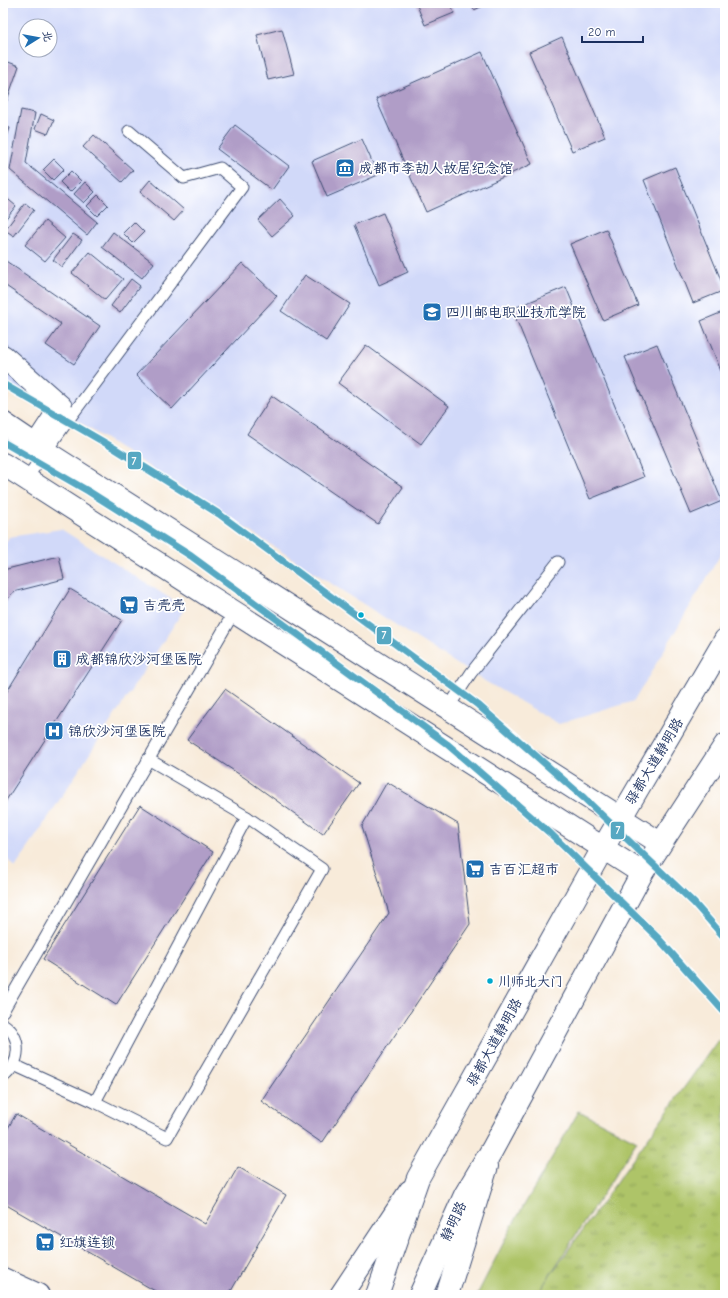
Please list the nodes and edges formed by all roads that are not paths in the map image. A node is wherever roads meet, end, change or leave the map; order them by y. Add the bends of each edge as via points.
1 (129, 131) dead end
2 (3, 356) edge
3 (3, 423) edge
4 (41, 449) junction
5 (11, 473) edge
6 (558, 562) dead end
7 (234, 612) junction
8 (725, 640) edge
9 (448, 708) junction
10 (725, 745) edge
11 (148, 759) junction
12 (247, 817) junction
13 (620, 818) junction
14 (660, 843) junction
15 (603, 848) junction
16 (642, 873) junction
17 (3, 1011) edge
18 (3, 1024) edge
19 (14, 1065) junction
20 (3, 1077) edge
21 (94, 1102) junction
22 (492, 1150) junction
23 (418, 1178) junction
24 (3, 1279) edge
25 (38, 1295) edge
26 (341, 1295) edge
27 (377, 1295) edge
28 (420, 1295) edge
29 (447, 1295) edge

1 - 4 lane via 184,178 220,168 242,187 77,408
2 - 4 street via 61,407
3 - 4 street
4 - 5 lane
4 - 9 street
5 - 7 street
6 - 9 lane via 471,673
7 - 11 lane
7 - 15 street
8 - 13 street, 驿都大道静明路
9 - 13 street
10 - 14 street
11 - 12 lane
11 - 17 lane
12 - 21 lane
12 - 21 lane via 322,869 167,1138
13 - 14 street
13 - 15 street, 驿都大道静明路
14 - 16 street
15 - 16 street
15 - 23 street, 驿都大道静明路
16 - 22 street
18 - 19 lane via 14,1034 17,1044 18,1055
19 - 20 lane
19 - 21 lane
22 - 28 street, 静明路 via 465,1195
22 - 29 street
23 - 26 street, 驿都大道静明路
23 - 27 street
24 - 25 street

